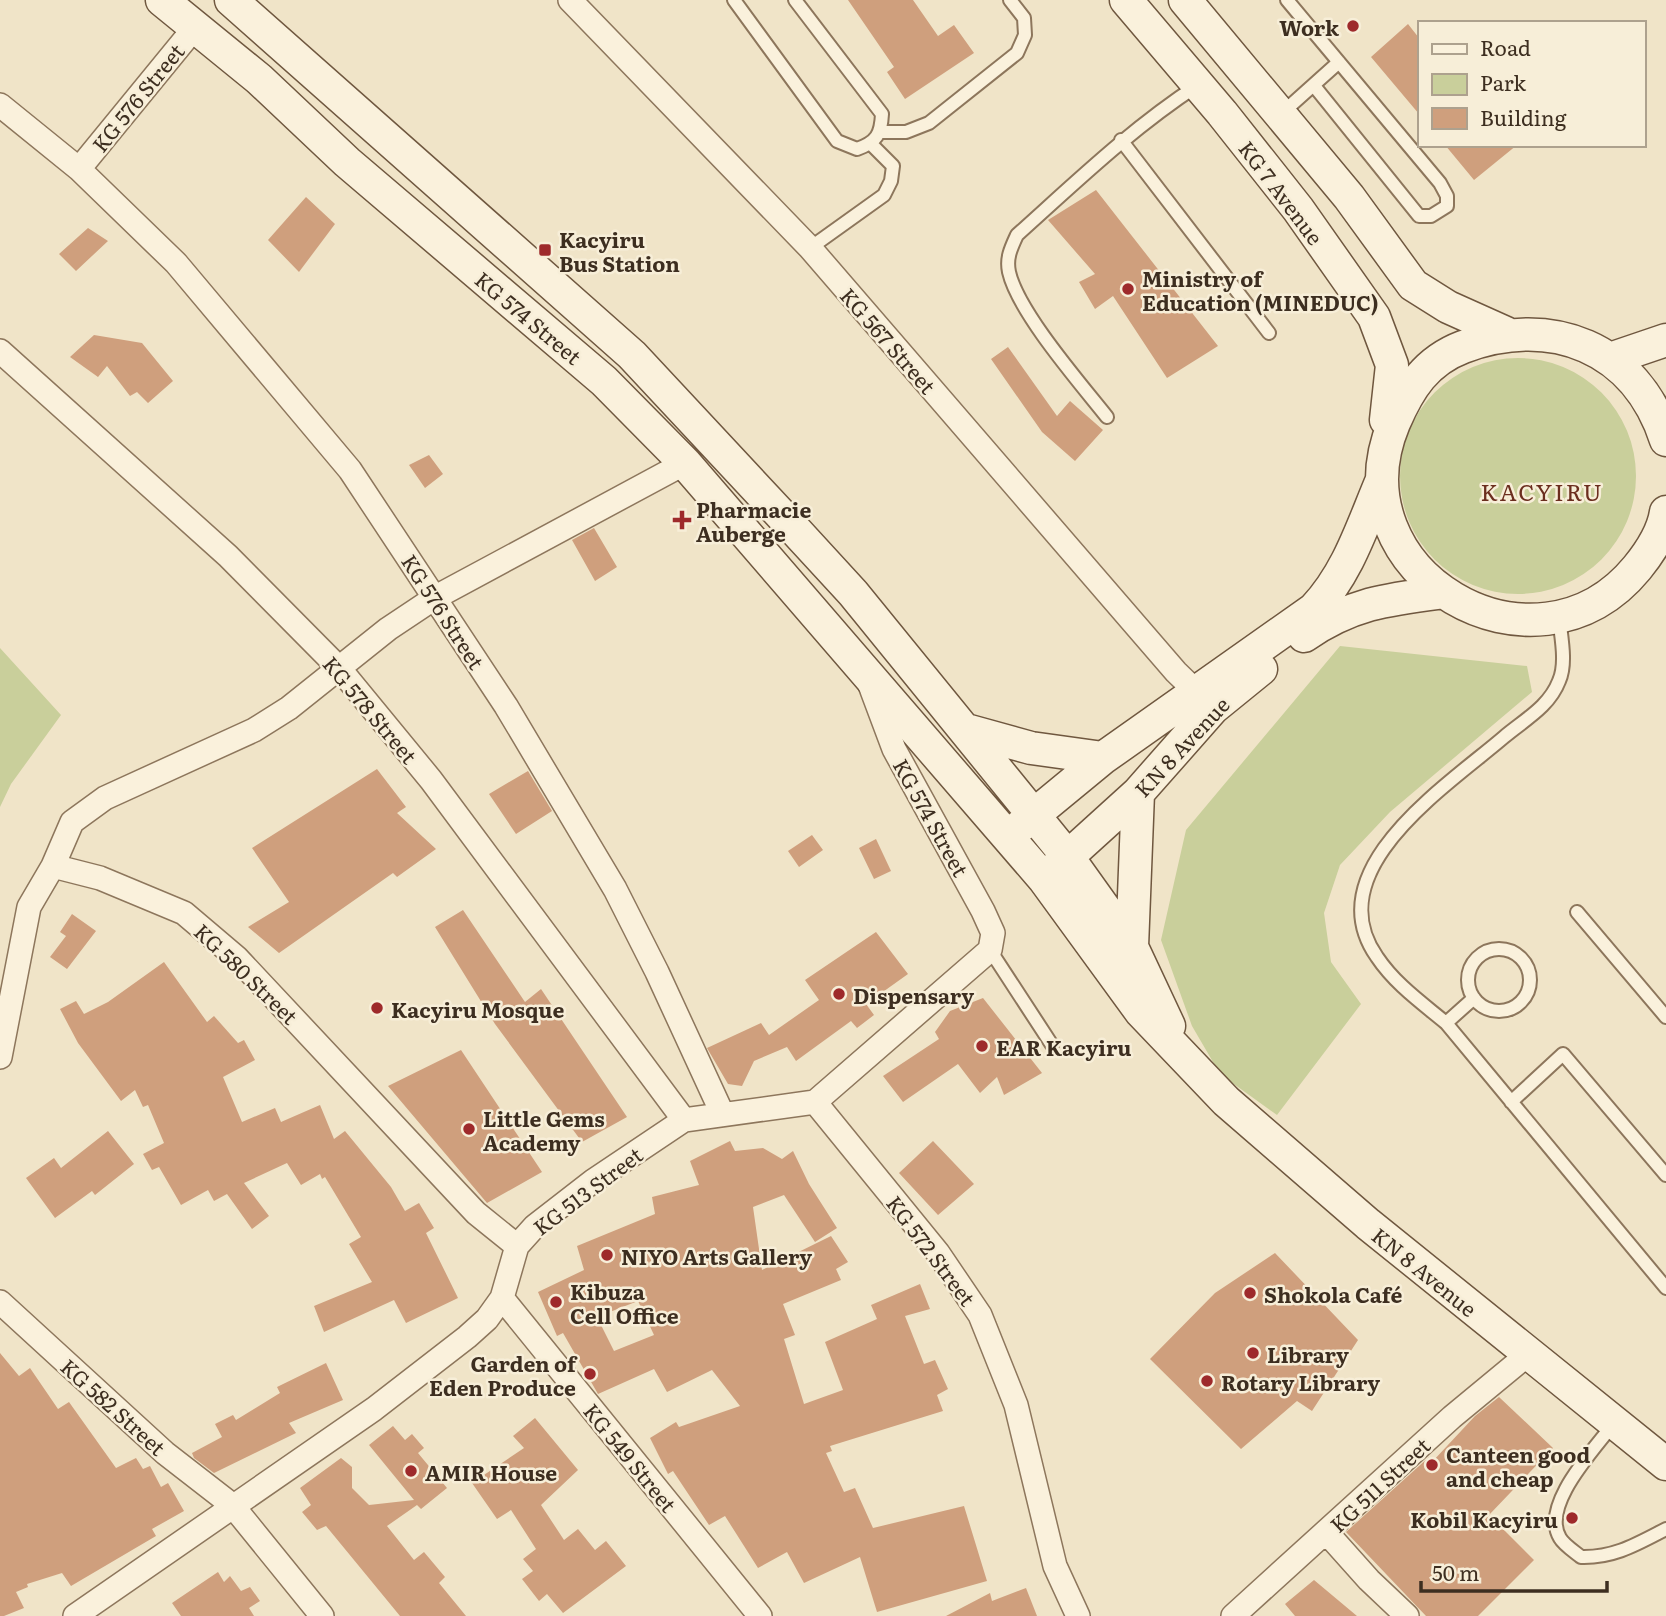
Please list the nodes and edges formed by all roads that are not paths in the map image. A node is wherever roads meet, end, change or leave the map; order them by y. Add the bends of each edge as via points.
1 (162, 0) edge
2 (231, 0) edge
3 (570, 0) edge
4 (734, 0) edge
5 (795, 0) edge
6 (1010, 0) edge
7 (1126, 0) edge
8 (1185, 0) edge
9 (1287, 0) edge
10 (196, 26) junction
11 (1339, 62) junction
12 (1199, 85) junction
13 (1315, 87) junction
14 (0, 105) edge
15 (1281, 115) junction
16 (373, 129) junction
17 (881, 132) junction
18 (1121, 140) junction
19 (871, 144) junction
20 (347, 162) junction
21 (79, 169) junction
22 (810, 248) junction
23 (1269, 333) dead end
24 (1506, 333) junction
25 (1666, 340) edge
26 (0, 351) edge
27 (632, 355) junction
28 (1610, 359) junction
29 (604, 381) junction
30 (1107, 417) dead end
31 (1666, 440) edge
32 (1384, 448) junction
33 (685, 463) junction
34 (1381, 482) junction
35 (1666, 512) edge
36 (1444, 592) junction
37 (436, 597) junction
38 (1559, 617) junction
39 (863, 667) junction
40 (339, 668) junction
41 (1204, 699) junction
42 (966, 730) junction
43 (1103, 758) junction
44 (1138, 793) junction
45 (1033, 816) junction
46 (1008, 837) junction
47 (1067, 856) junction
48 (53, 866) junction
49 (1044, 879) junction
50 (1577, 912) dead end
51 (1132, 947) junction
52 (984, 957) junction
53 (1474, 998) junction
54 (1666, 1017) edge
55 (1446, 1023) junction
56 (1052, 1045) dead end
57 (0, 1057) edge
58 (1192, 1067) junction
59 (1511, 1101) junction
60 (815, 1102) junction
61 (722, 1113) junction
62 (684, 1120) junction
63 (1666, 1175) edge
64 (517, 1246) junction
65 (1666, 1288) edge
66 (502, 1298) junction
67 (0, 1303) edge
68 (1527, 1354) junction
69 (1614, 1423) junction
70 (1666, 1464) edge
71 (232, 1505) junction
72 (1666, 1529) edge
73 (1327, 1533) junction
74 (75, 1616) edge
75 (322, 1616) edge
76 (760, 1616) edge
77 (1078, 1616) edge
78 (1233, 1616) edge
79 (1407, 1616) edge

1 - 10 main road, KG 574 Street
2 - 16 main road
3 - 22 street, KG 567 Street
4 - 19 lane via 837,141 857,149
5 - 17 lane via 882,114
6 - 17 lane via 1024,18 1025,35 1017,53 929,123 906,132
7 - 12 main road, KG 7 Avenue
8 - 15 main road
9 - 11 lane
10 - 20 main road, KG 574 Street
10 - 21 street, KG 576 Street
11 - 13 lane
11 - 13 lane via 1440,183 1447,206 1431,216 1419,216
12 - 18 lane
12 - 32 main road, KG 7 Avenue via 1298,209 1374,317 1392,365
13 - 15 lane
14 - 21 street, KG 576 Street
15 - 24 main road via 1413,285
16 - 20 main road
16 - 27 main road
17 - 19 lane
18 - 23 lane
18 - 30 lane via 1017,235 1008,256 1014,285 1051,345
19 - 22 lane via 892,166 884,195
20 - 29 main road, KG 574 Street
21 - 37 street, KG 576 Street via 176,263 287,393 350,470
22 - 41 street, KG 567 Street
24 - 28 main road via 1543,333
24 - 32 main road via 1448,353 1427,367 1407,394
25 - 28 main road
26 - 40 street, KG 578 Street via 228,556
27 - 29 main road
27 - 42 main road via 853,593
28 - 31 main road via 1646,397
29 - 33 main road, KG 574 Street
32 - 34 main road, KG 7 Avenue
33 - 37 street
33 - 39 main road, KG 574 Street
34 - 36 main road via 1392,532 1420,575
34 - 41 main road via 1334,587
35 - 38 main road via 1649,553 1625,582 1595,604
36 - 38 main road via 1462,605 1509,620
36 - 41 main road, KN 8 Avenue via 1350,609
37 - 40 street
37 - 61 street, KG 576 Street via 615,889
38 - 55 lane via 1563,664 1546,704 1386,843 1371,866 1361,898 1363,923 1376,956 1406,991
39 - 46 main road, KG 574 Street
39 - 52 street, KG 574 Street via 894,749 993,933
40 - 48 street via 254,730 105,798 72,822
40 - 62 street, KG 578 Street via 432,780
41 - 43 main road
41 - 44 main road, KN 8 Avenue
42 - 43 main road via 1031,748
42 - 45 main road
43 - 45 main road
44 - 47 main road, KN 8 Avenue
44 - 51 main road
45 - 46 main road
45 - 47 main road
46 - 49 main road, KG 574 Street
47 - 49 main road, KN 8 Avenue
47 - 51 main road, KN 8 Avenue
48 - 57 street via 29,907
48 - 64 street, KG 580 Street via 100,878 184,913 237,958 476,1213
49 - 58 main road, KN 8 Avenue via 1141,1012
50 - 54 lane
51 - 58 main road, KN 8 Avenue
52 - 56 lane
52 - 60 street
53 - 53 lane via 1495,1011 1515,1007 1528,992 1530,972 1525,962 1509,950 1479,956 1469,973
53 - 55 lane
55 - 59 lane
58 - 68 main road, KN 8 Avenue via 1289,1158
59 - 63 lane via 1563,1054
59 - 65 lane
60 - 61 street, KG 513 Street
60 - 77 street, KG 572 Street via 938,1253 980,1315 1016,1405 1055,1566
61 - 62 street, KG 513 Street
62 - 64 street, KG 513 Street via 593,1181
64 - 66 street, KG 513 Street
66 - 71 street, KG 513 Street via 467,1337 374,1409
66 - 76 street, KG 549 Street
67 - 71 street, KG 582 Street via 166,1454
68 - 69 main road, KN 8 Avenue
68 - 73 street, KG 511 Street
69 - 70 main road, KN 8 Avenue
69 - 72 lane via 1561,1495 1556,1513 1559,1538 1581,1557 1601,1558
71 - 74 street, KG 513 Street
71 - 75 street, KG 582 Street
73 - 78 street, KG 511 Street
73 - 79 street

